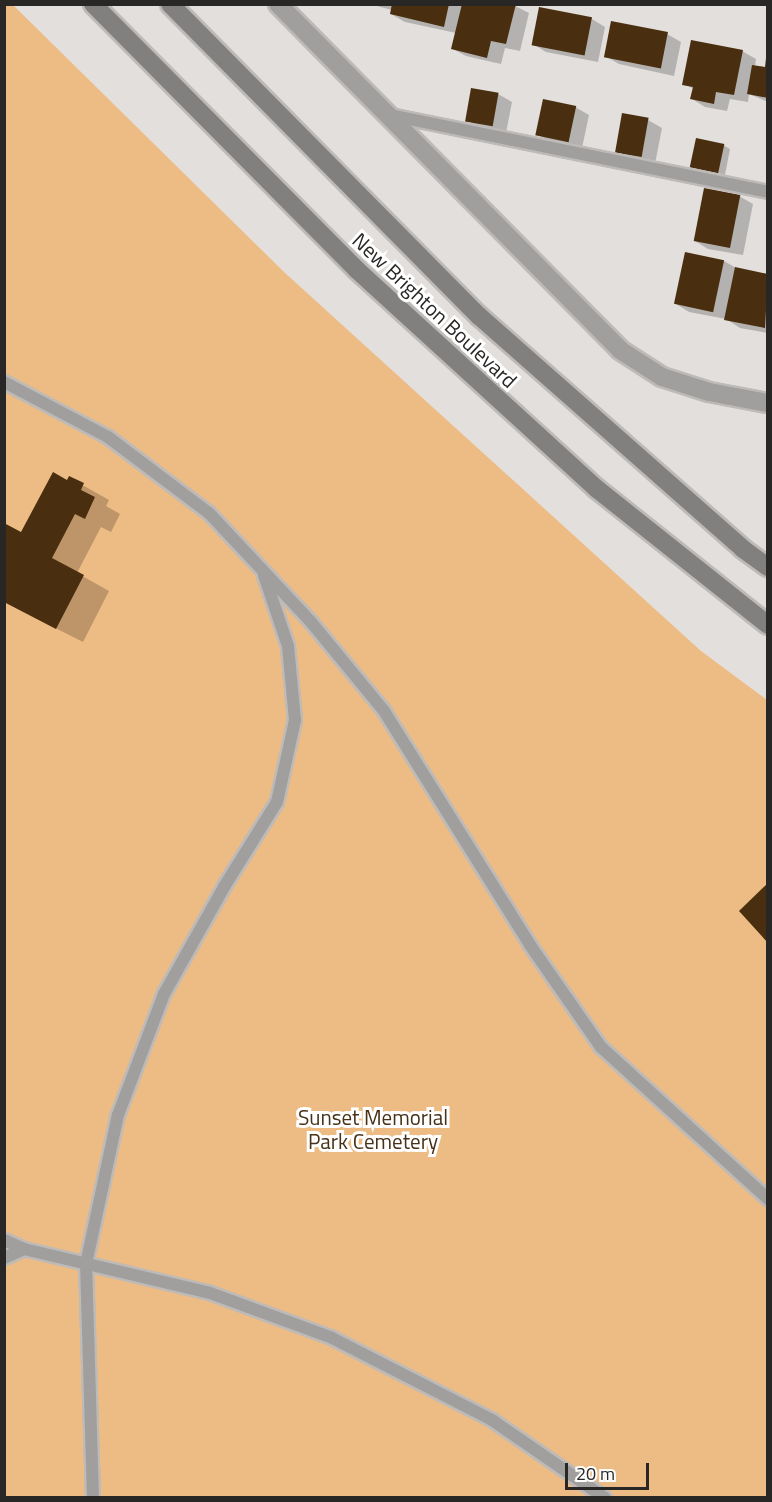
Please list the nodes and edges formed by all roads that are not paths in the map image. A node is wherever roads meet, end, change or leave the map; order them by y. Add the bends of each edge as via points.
1 (93, 4) edge
2 (170, 4) edge
3 (278, 4) edge
4 (390, 115) junction
5 (768, 192) edge
6 (4, 382) edge
7 (768, 403) edge
8 (768, 567) edge
9 (263, 570) junction
10 (768, 625) edge
11 (768, 1199) edge
12 (4, 1240) edge
13 (24, 1249) junction
14 (4, 1258) edge
15 (86, 1264) junction
16 (93, 1497) edge
17 (605, 1497) edge

1 - 10 main road, New Brighton Boulevard via 357,270 597,489
2 - 8 main road, New Brighton Boulevard via 479,316
3 - 4 street
4 - 5 lane
4 - 7 street via 620,350 662,377 709,392
6 - 9 lane via 108,437 209,513
9 - 11 lane via 384,711 530,945 601,1047
9 - 15 lane via 288,646 295,720 277,801 164,994 118,1115
12 - 13 lane
13 - 14 lane
13 - 15 lane
15 - 16 lane
15 - 17 lane via 210,1293 332,1338 492,1420

